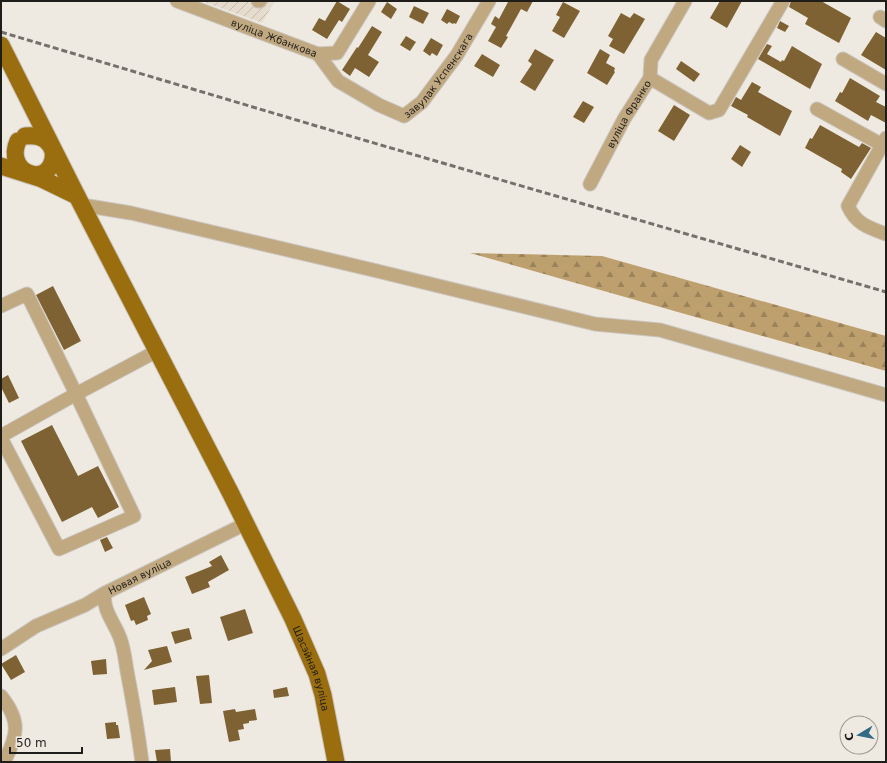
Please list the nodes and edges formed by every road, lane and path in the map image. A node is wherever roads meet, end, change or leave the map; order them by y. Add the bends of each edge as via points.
1 (177, 1) edge
2 (369, 1) edge
3 (489, 1) edge
4 (685, 1) edge
5 (783, 1) edge
6 (1, 44) edge
7 (318, 54) junction
8 (843, 59) dead end
9 (650, 78) junction
10 (886, 84) edge
11 (30, 104) junction
12 (817, 108) dead end
13 (22, 138) junction
14 (885, 143) edge
15 (52, 148) junction
16 (1, 151) edge
17 (1, 166) edge
18 (28, 174) junction
19 (590, 184) dead end
20 (79, 200) junction
21 (886, 234) edge
22 (1, 306) edge
23 (156, 351) junction
24 (76, 394) junction
25 (886, 395) edge
26 (1, 437) edge
27 (246, 524) junction
28 (105, 593) junction
29 (1, 649) edge
30 (1, 696) edge
31 (4, 762) edge
32 (142, 762) edge
33 (336, 762) edge

1 - 7 street, вуліца Жбанкова
2 - 7 street, вуліца Жбанкова via 337,53
3 - 7 street, завулак Успенскага via 456,55 422,102 404,116 338,81
4 - 9 street, вуліца Франко via 652,60
5 - 9 street via 718,110 709,113
6 - 11 main road, Шасэйная вуліца
8 - 10 street
9 - 19 street, вуліца Франко via 624,119
11 - 13 main road via 29,122
11 - 15 main road, Шасэйная вуліца
12 - 14 street
13 - 15 main road via 42,137
13 - 16 main road
13 - 18 main road via 15,152 21,168
14 - 21 street via 848,206 852,214 865,226
15 - 18 main road via 53,160 47,171 36,175
15 - 20 main road, Шасэйная вуліца
17 - 18 main road
18 - 20 main road
20 - 23 main road, Шасэйная вуліца
20 - 25 street via 595,324 660,330
22 - 24 street via 26,294
23 - 24 street
23 - 27 main road, Шасэйная вуліца
24 - 26 street
24 - 26 street via 134,516 59,549
27 - 28 street, Новая вуліца
27 - 33 main road, Шасэйная вуліца via 317,674
28 - 29 street via 85,605 36,626
28 - 32 street, Новая вуліца via 107,610 122,646
30 - 31 street via 12,716 16,734

